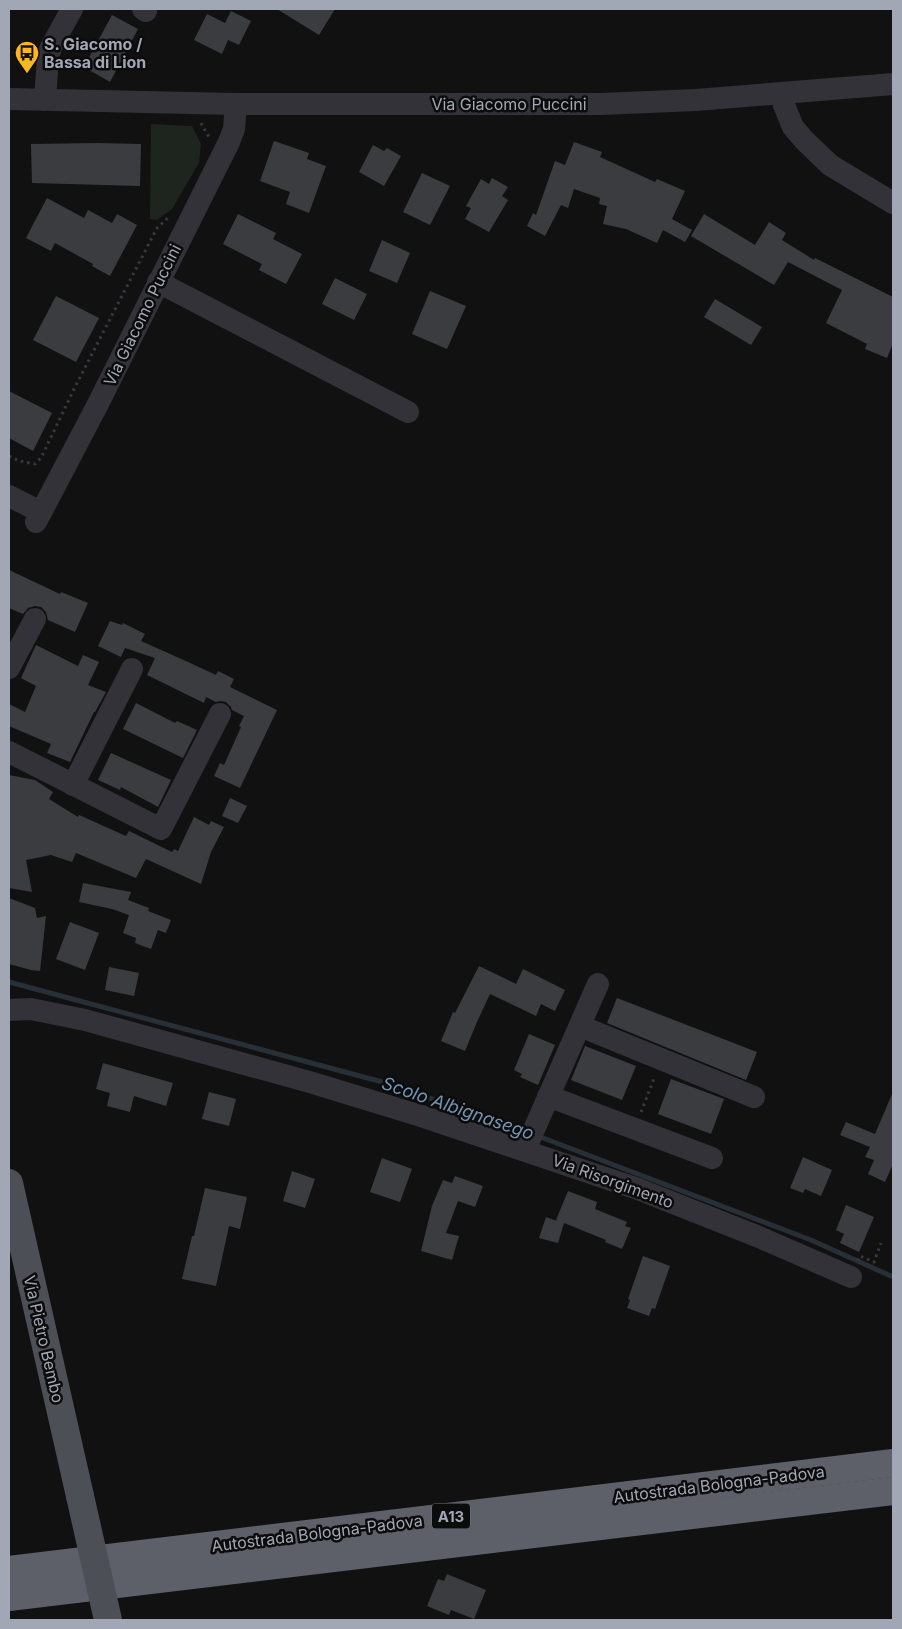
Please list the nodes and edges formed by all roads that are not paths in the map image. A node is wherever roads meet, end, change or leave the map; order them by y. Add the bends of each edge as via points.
1 (72, 9) edge
2 (893, 84) edge
3 (782, 94) junction
4 (9, 99) edge
5 (45, 100) junction
6 (236, 104) junction
7 (893, 203) edge
8 (158, 282) junction
9 (408, 412) dead end
10 (9, 496) edge
11 (35, 619) dead end
12 (9, 668) edge
13 (132, 669) dead end
14 (220, 714) dead end
15 (9, 752) edge
16 (73, 785) junction
17 (598, 984) dead end
18 (9, 1010) edge
19 (580, 1026) junction
20 (548, 1096) junction
21 (754, 1097) dead end
22 (529, 1139) junction
23 (712, 1158) dead end
24 (9, 1183) edge
25 (851, 1277) dead end
26 (893, 1463) edge
27 (893, 1492) edge
28 (9, 1570) edge
29 (9, 1597) edge
30 (108, 1620) edge

1 - 5 street via 48,57
2 - 3 street, Via Giacomo Puccini
3 - 6 street, Via Giacomo Puccini via 601,104
3 - 7 street via 793,127 830,166
4 - 5 street, Via Giacomo Puccini
5 - 6 street, Via Giacomo Puccini
6 - 8 street, Via Giacomo Puccini via 234,129 229,142
8 - 9 street
8 - 10 street, Via Giacomo Puccini via 38,517
11 - 12 street
13 - 16 street
14 - 16 street via 162,829
15 - 16 street
17 - 19 street
18 - 22 street, Via Risorgimento via 31,1009 85,1020 314,1082 422,1116
19 - 20 street
19 - 21 street
20 - 22 street
20 - 23 street
22 - 25 street, Via Risorgimento via 638,1189
24 - 30 main road, Via Pietro Bembo, bridge
26 - 28 highway, Autostrada Bologna-Padova / A13
27 - 29 highway, Autostrada Bologna-Padova / A13

